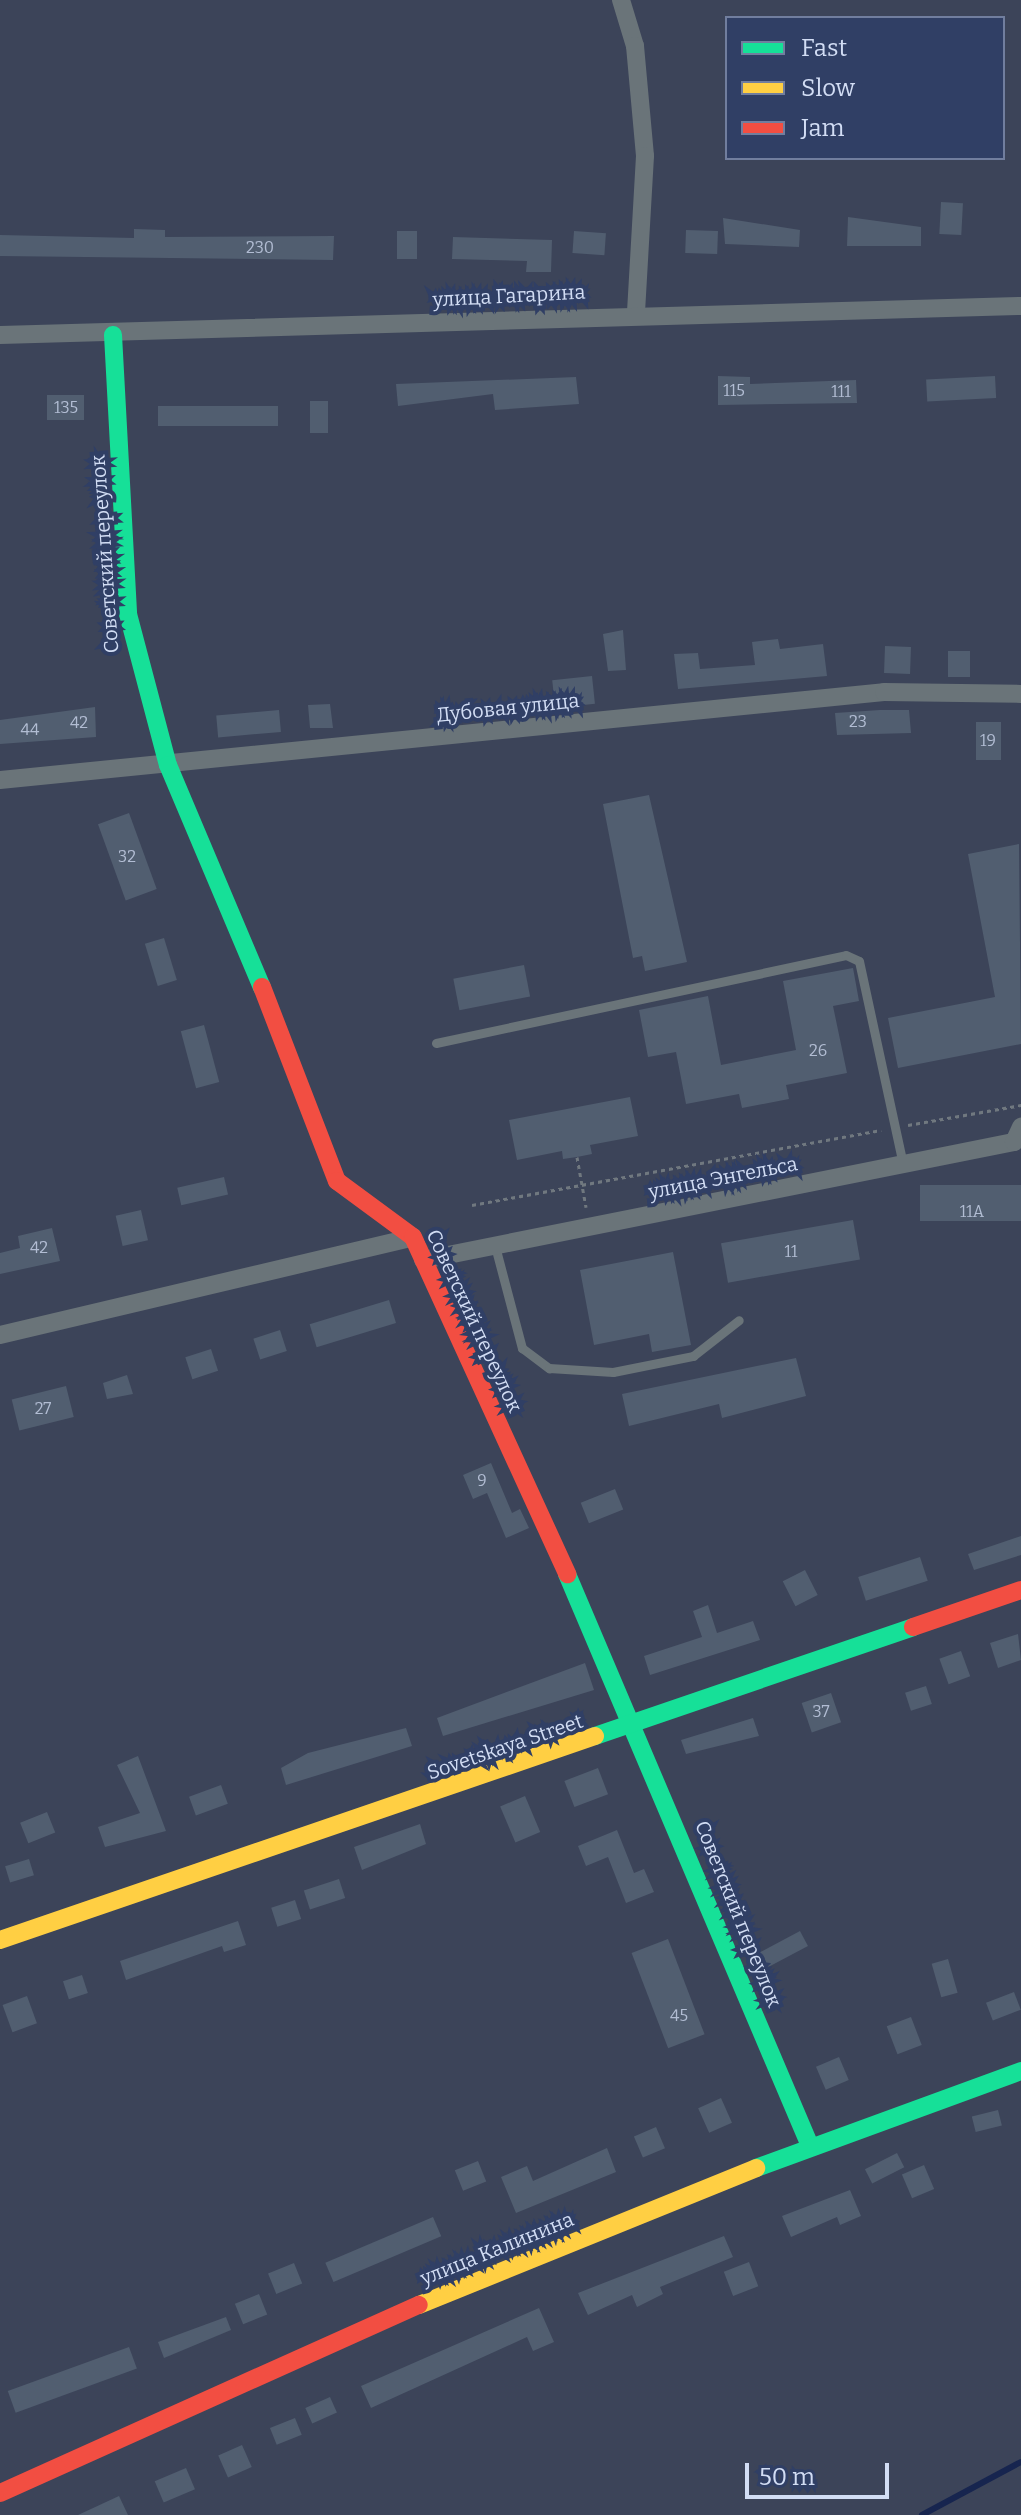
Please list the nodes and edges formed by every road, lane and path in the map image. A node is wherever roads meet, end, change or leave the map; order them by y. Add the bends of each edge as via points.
1 (621, 0) edge
2 (1021, 306) edge
3 (636, 312) junction
4 (0, 335) edge
5 (113, 335) junction
6 (1021, 694) edge
7 (168, 765) junction
8 (0, 780) edge
9 (436, 1043) dead end
10 (1021, 1105) edge
11 (895, 1127) junction
12 (1021, 1127) edge
13 (577, 1157) dead end
14 (903, 1164) junction
15 (581, 1185) junction
16 (472, 1205) dead end
17 (589, 1227) junction
18 (413, 1237) junction
19 (495, 1246) junction
20 (423, 1260) junction
21 (739, 1320) dead end
22 (0, 1335) edge
23 (1021, 1590) edge
24 (637, 1726) junction
25 (0, 1940) edge
26 (1021, 2071) edge
27 (810, 2146) junction
28 (0, 2493) edge

1 - 3 street via 635,46 645,156
2 - 3 street, улица Гагарина
3 - 5 street, улица Гагарина
4 - 5 street, улица Гагарина
5 - 7 street, Советский переулок via 128,614
6 - 7 street, Дубовая улица via 884,692
7 - 8 street, Дубовая улица
7 - 18 street, Советский переулок via 218,873 337,1181
9 - 11 lane via 846,955 859,961
10 - 11 path
11 - 14 lane
11 - 15 path
12 - 14 street, улица Энгельса via 1014,1142
13 - 15 path
14 - 17 street, улица Энгельса
15 - 16 path
15 - 17 path
17 - 19 street, улица Энгельса
18 - 20 street, Советский переулок
18 - 22 street
19 - 20 street, улица Энгельса
19 - 21 lane via 522,1348 549,1368 613,1372 693,1356
20 - 24 street, Советский переулок
23 - 24 street, Sovetskaya Street
24 - 25 street, Sovetskaya Street
24 - 27 street, Советский переулок
26 - 27 street, улица Калинина
27 - 28 street, улица Калинина via 423,2303

